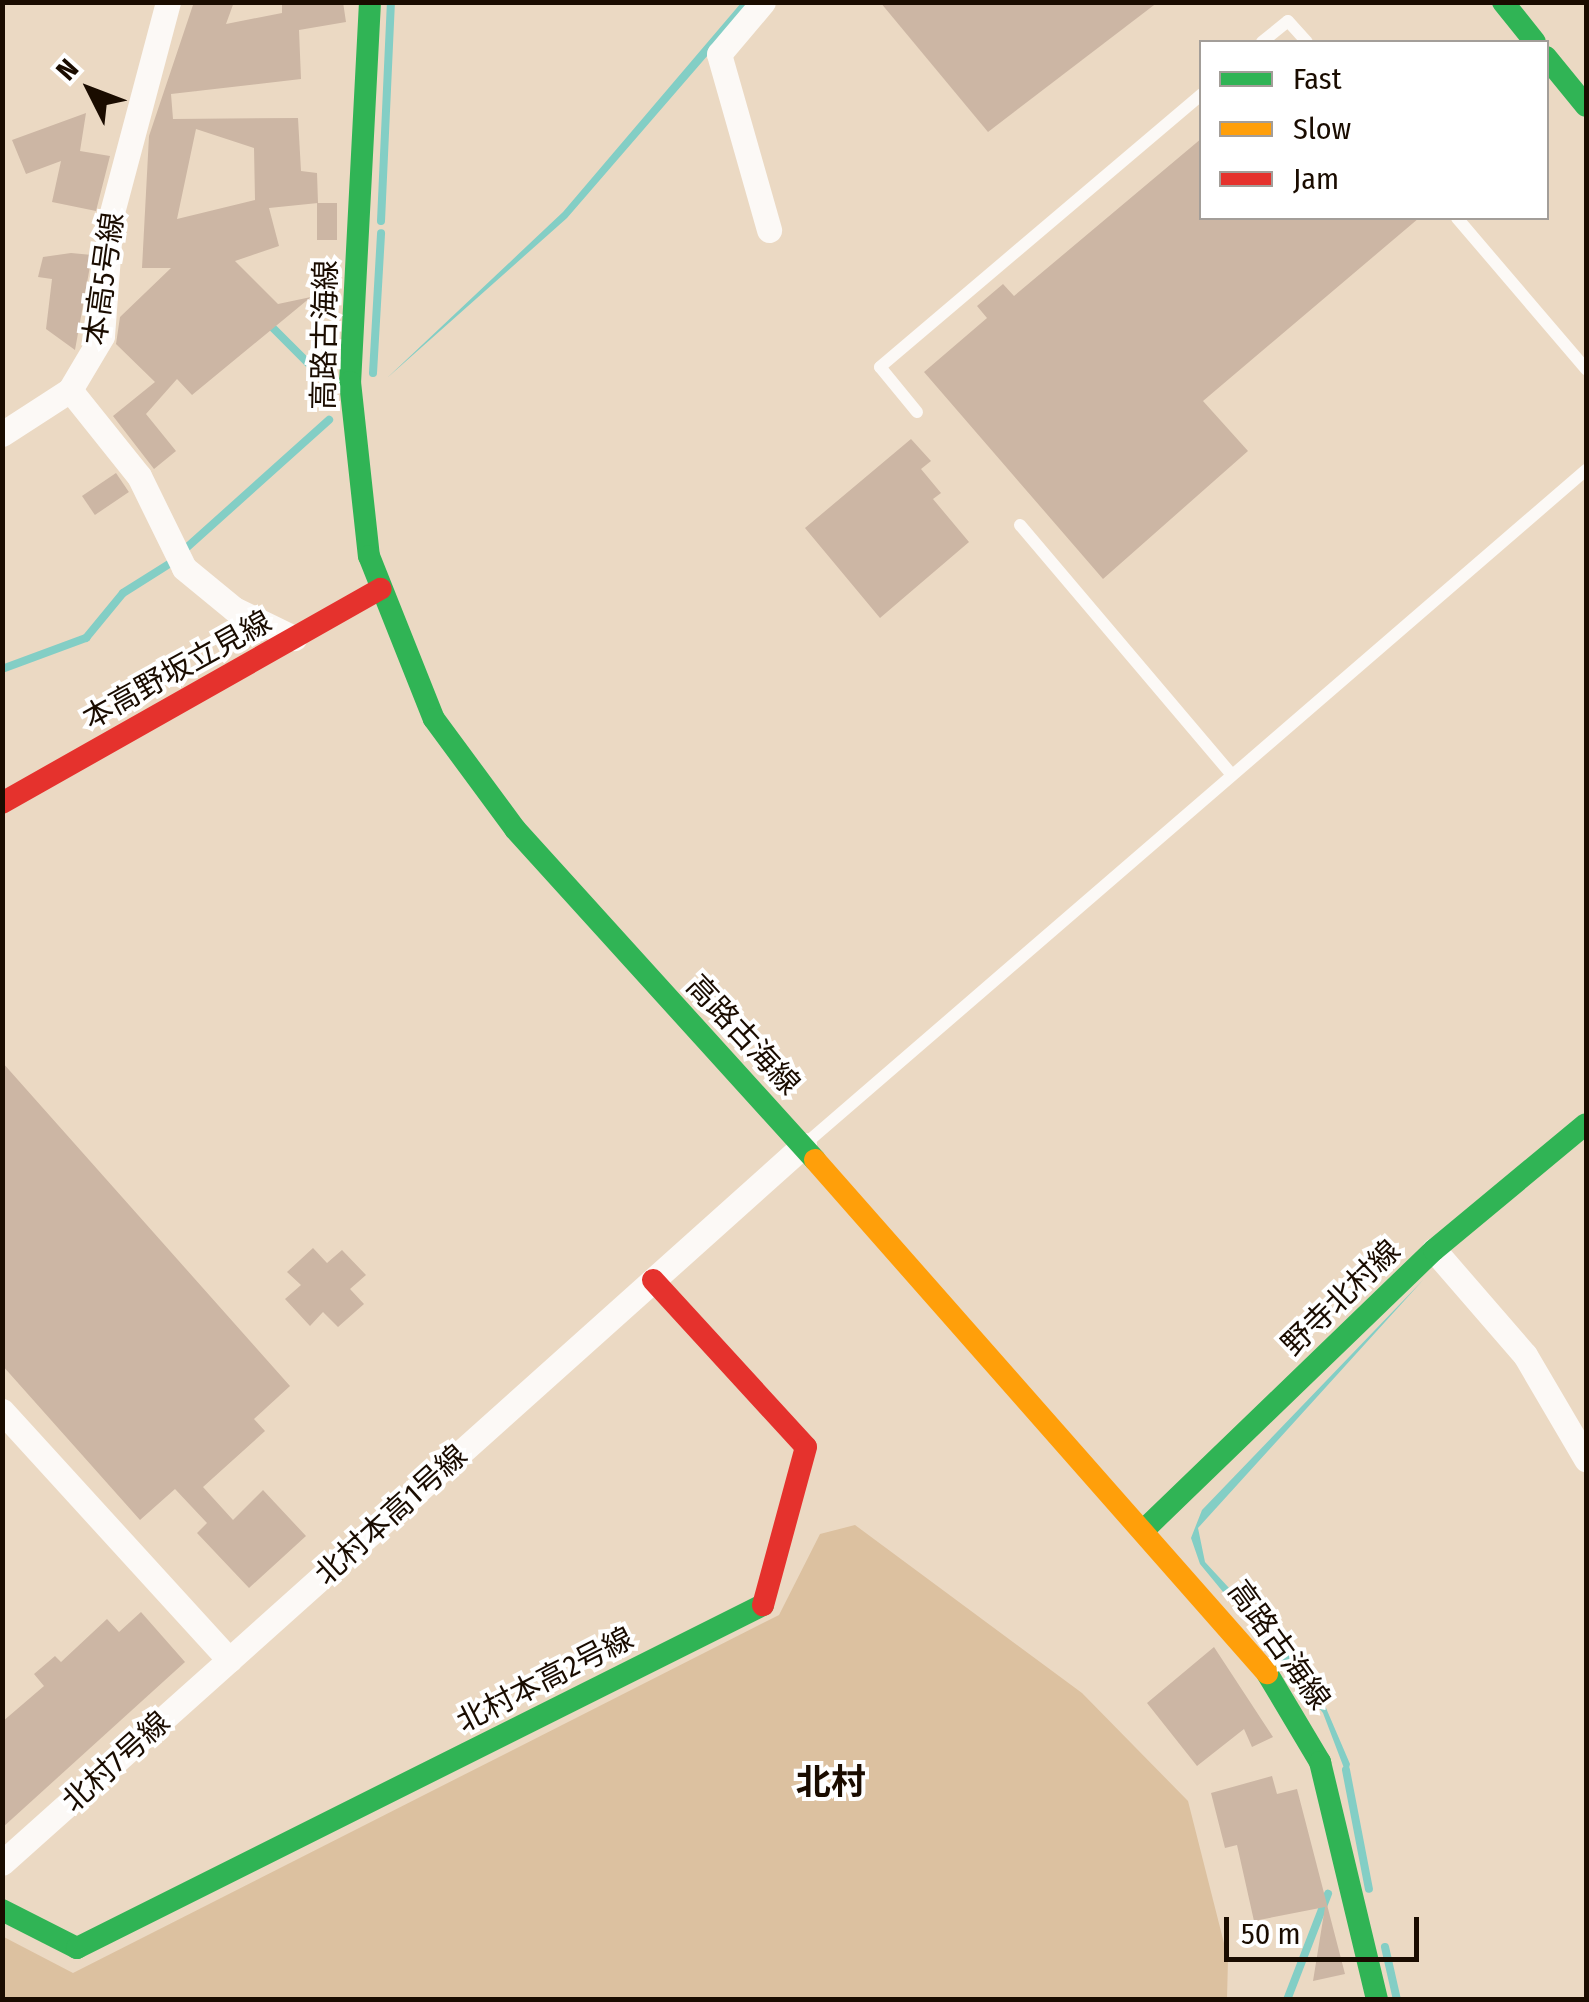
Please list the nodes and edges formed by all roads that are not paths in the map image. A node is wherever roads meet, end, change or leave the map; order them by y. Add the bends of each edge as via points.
1 (168, 2) edge
2 (370, 2) edge
3 (763, 2) edge
4 (1503, 2) edge
5 (1264, 40) edge
6 (1305, 40) edge
7 (1533, 40) edge
8 (1549, 61) edge
9 (1199, 97) edge
10 (1586, 106) edge
11 (1459, 220) edge
12 (769, 230) dead end
13 (1586, 369) edge
14 (70, 390) junction
15 (918, 412) dead end
16 (2, 434) edge
17 (1586, 470) edge
18 (1020, 525) dead end
19 (381, 590) junction
20 (294, 638) junction
21 (1231, 774) junction
22 (2, 803) edge
23 (1586, 1124) edge
24 (804, 1145) junction
25 (1434, 1250) junction
26 (654, 1280) junction
27 (2, 1411) edge
28 (1586, 1459) edge
29 (1147, 1527) junction
30 (229, 1660) junction
31 (2, 1863) edge
32 (2, 1910) edge
33 (1377, 2000) edge

1 - 14 street, 本高5号線 via 111,216 102,336
2 - 19 street, 高路古海線 via 350,382 358,489
3 - 12 street via 718,54
4 - 7 street
5 - 6 lane via 1288,21
8 - 10 street
9 - 15 lane via 880,367
11 - 13 lane
14 - 16 street
14 - 20 street via 139,476 184,568 234,609
17 - 21 lane
18 - 21 lane
19 - 20 street, 本高野坂立見線
19 - 24 street, 高路古海線 via 434,718 516,828
20 - 22 street, 本高野坂立見線
21 - 24 lane
23 - 25 street, 野寺北村線
24 - 26 street, 北村本高1号線
24 - 29 street, 高路古海線
25 - 28 street via 1525,1355
25 - 29 street, 野寺北村線
26 - 30 street, 北村本高1号線
26 - 32 street, 北村本高2号線 via 806,1446 770,1601 77,1948
27 - 30 street
29 - 33 street, 高路古海線 via 1296,1708 1320,1762
30 - 31 street, 北村7号線

